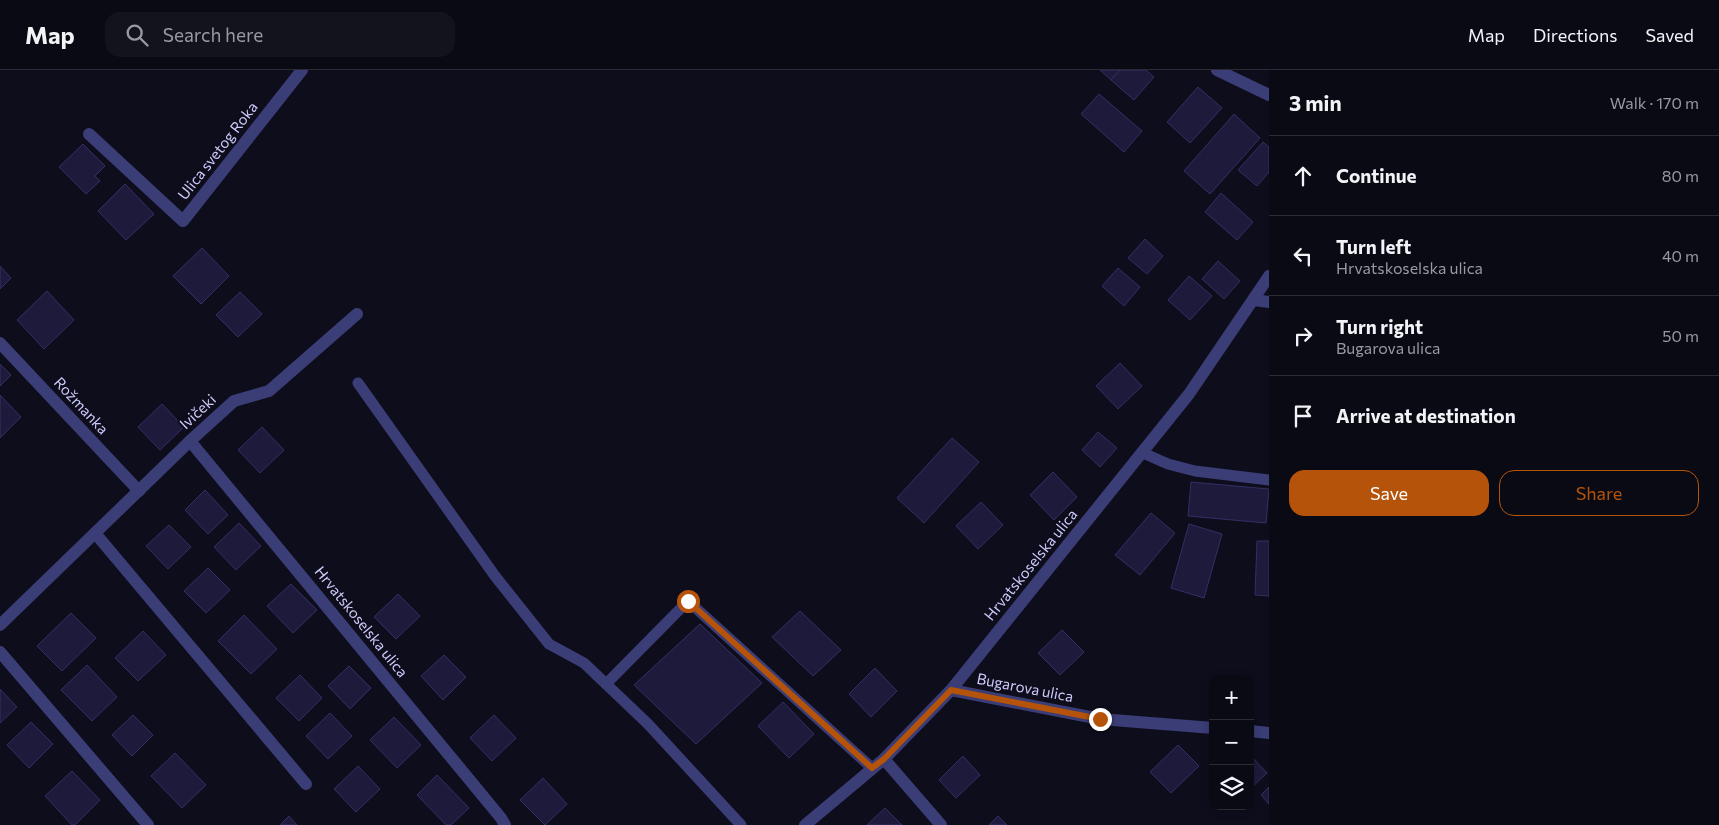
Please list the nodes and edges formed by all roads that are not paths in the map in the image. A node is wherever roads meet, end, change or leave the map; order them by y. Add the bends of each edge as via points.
1 (302, 70) edge
2 (1217, 70) edge
3 (1269, 95) edge
4 (89, 134) dead end
5 (1269, 276) edge
6 (1254, 300) junction
7 (1269, 302) edge
8 (357, 314) dead end
9 (0, 342) edge
10 (358, 383) dead end
11 (190, 441) junction
12 (1143, 453) junction
13 (1269, 480) edge
14 (139, 491) junction
15 (95, 533) junction
16 (0, 625) edge
17 (0, 652) edge
18 (606, 684) junction
19 (951, 690) junction
20 (1209, 728) edge
21 (1254, 731) edge
22 (1269, 733) edge
23 (884, 759) junction
24 (872, 768) junction
25 (306, 784) dead end
26 (148, 825) edge
27 (504, 825) edge
28 (742, 825) edge
29 (805, 825) edge
30 (941, 825) edge

1 - 4 street, Ulica svetog Roka via 183,221
2 - 3 street
5 - 6 street, Hrvatskoselska ulica
6 - 7 street
6 - 12 street, Hrvatskoselska ulica via 1189,394
8 - 11 street, Ivičeki via 269,391 234,401
9 - 14 street, Rožmanka
10 - 18 lane via 496,576 549,644 584,663
11 - 14 street, Ivičeki
11 - 27 street, Hrvatskoselska ulica
12 - 13 lane via 1195,472
12 - 19 street, Hrvatskoselska ulica
14 - 15 street, Ivičeki
15 - 16 street, Ivičeki
15 - 25 street
17 - 26 street
18 - 24 lane via 688,601
18 - 28 lane
19 - 20 street, Bugarova ulica via 1100,719
19 - 23 street, Hrvatskoselska ulica
21 - 22 street
23 - 24 street, Hrvatskoselska ulica
23 - 30 street
24 - 29 street, Hrvatskoselska ulica

